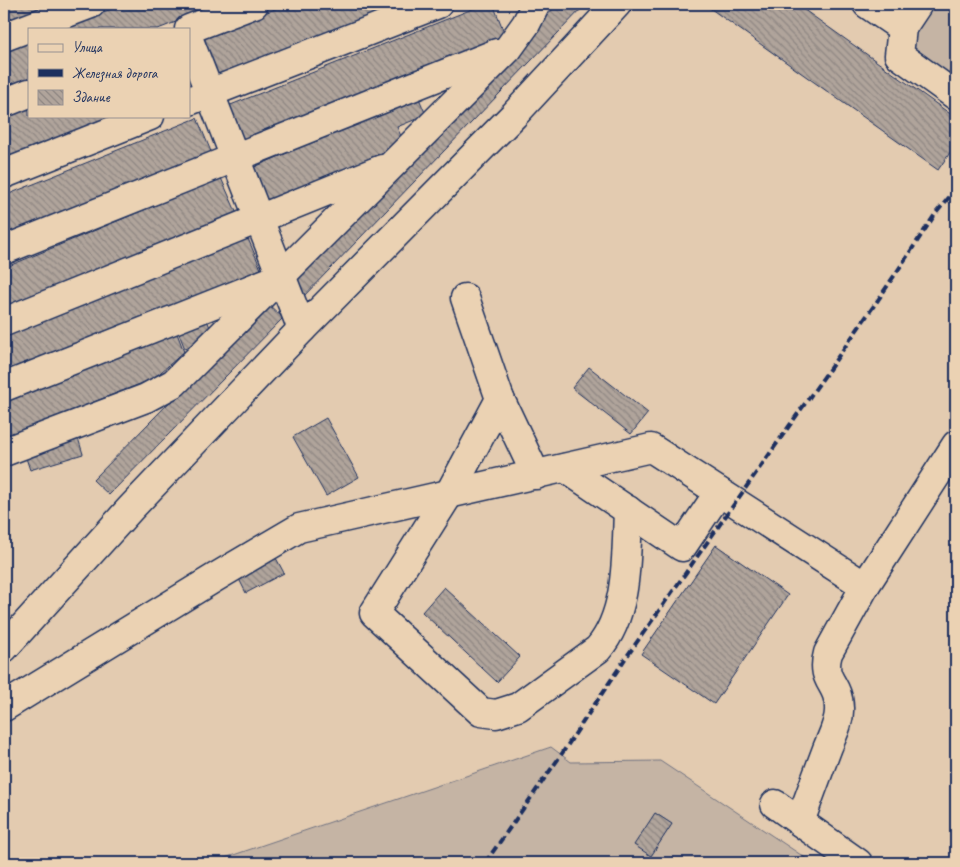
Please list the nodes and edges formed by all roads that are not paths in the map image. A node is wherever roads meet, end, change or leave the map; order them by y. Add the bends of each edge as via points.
1 (91, 4) edge
2 (254, 4) edge
3 (438, 4) edge
4 (536, 4) edge
5 (617, 4) edge
6 (867, 4) edge
7 (918, 4) edge
8 (226, 9) edge
9 (190, 28) edge
10 (902, 28) junction
11 (4, 37) edge
12 (190, 46) edge
13 (508, 49) junction
14 (952, 85) edge
15 (28, 93) edge
16 (199, 96) edge
17 (4, 102) edge
18 (145, 118) edge
19 (236, 159) junction
20 (393, 165) junction
21 (4, 174) edge
22 (259, 219) junction
23 (4, 250) edge
24 (282, 276) junction
25 (465, 298) dead end
26 (4, 322) edge
27 (302, 329) junction
28 (4, 387) edge
29 (500, 399) junction
30 (956, 445) edge
31 (4, 452) edge
32 (565, 468) junction
33 (536, 475) junction
34 (719, 492) junction
35 (449, 494) junction
36 (628, 510) junction
37 (865, 586) junction
38 (4, 648) edge
39 (4, 707) edge
40 (775, 804) dead end
41 (800, 822) junction
42 (858, 863) edge

1 - 11 lane
2 - 8 lane
3 - 16 lane
4 - 13 lane
5 - 27 lane via 514,115
6 - 10 lane
7 - 10 lane
8 - 9 lane
10 - 14 lane via 899,55
12 - 16 lane
13 - 19 lane
13 - 20 lane
15 - 17 lane
16 - 19 lane
18 - 21 lane
19 - 22 lane
19 - 23 lane
20 - 22 lane
20 - 24 lane
22 - 24 lane
22 - 26 lane
24 - 27 lane
24 - 28 lane
24 - 31 lane via 174,382 146,398
25 - 29 lane
27 - 38 lane via 130,509
29 - 33 lane
29 - 35 lane
30 - 37 lane
32 - 33 lane
32 - 34 lane via 651,448
32 - 36 lane
33 - 35 lane
34 - 36 lane via 682,547
34 - 37 lane
35 - 36 lane via 374,613 481,712 496,714 518,707 606,640 620,604 625,576
35 - 39 lane via 300,528
37 - 41 lane via 825,663 826,674 838,699 838,719
40 - 41 lane
41 - 42 lane

